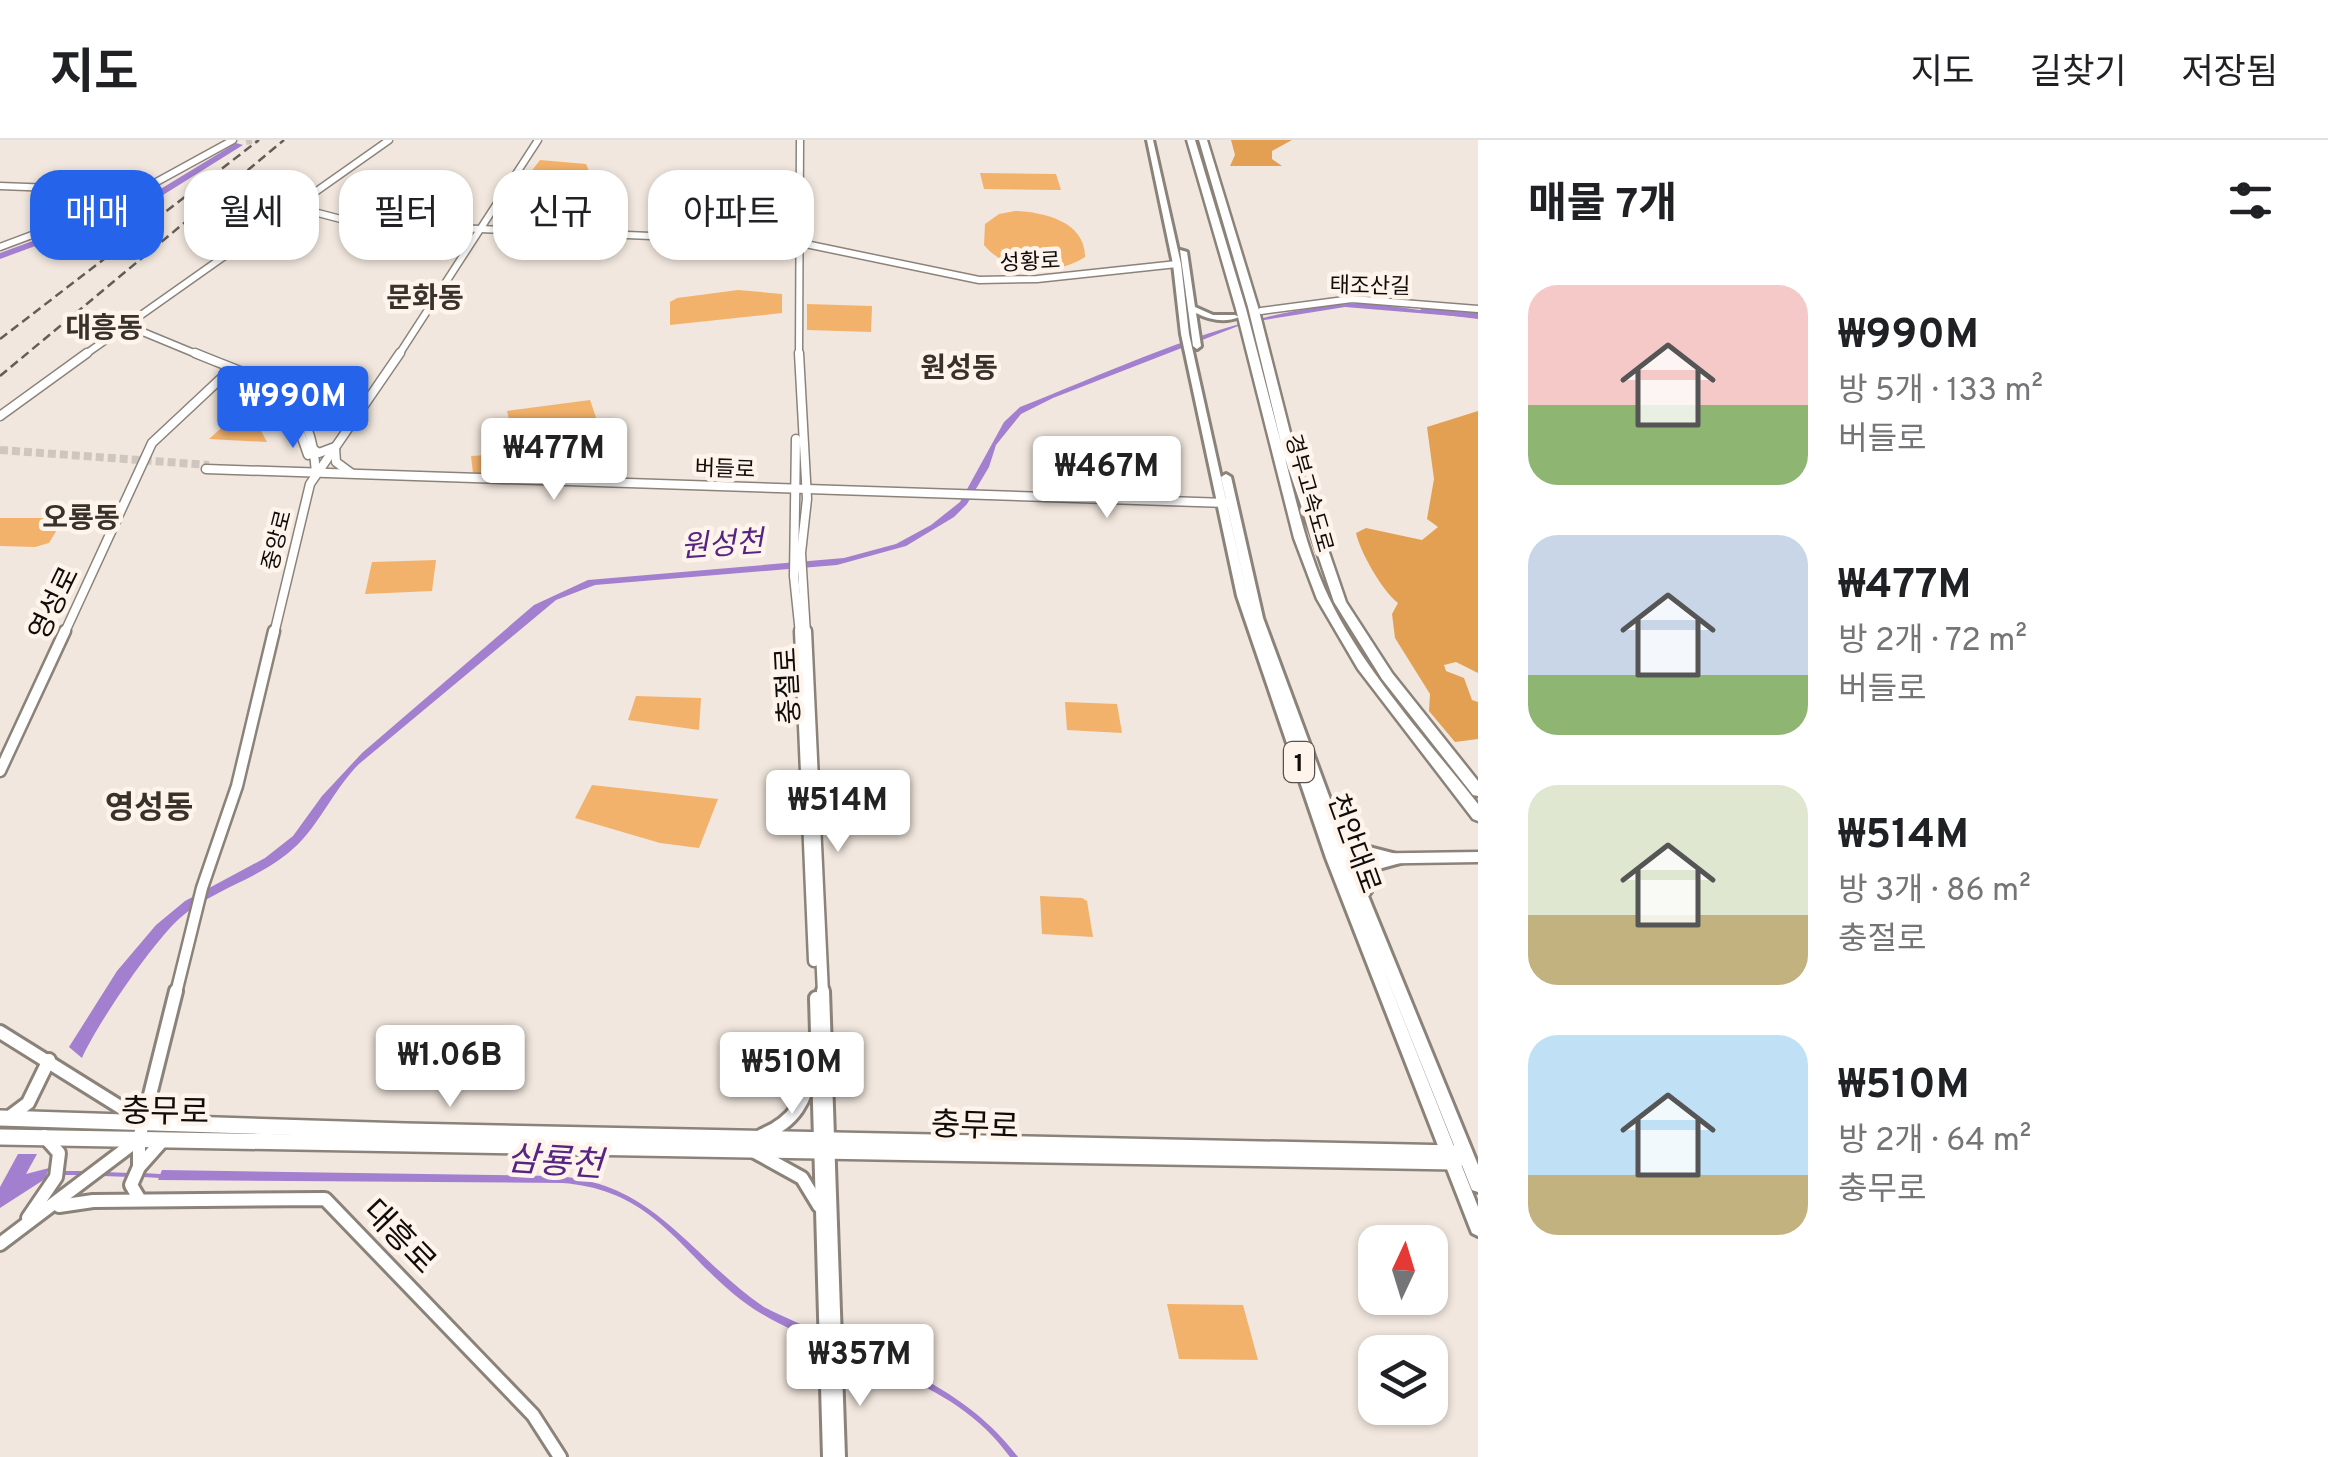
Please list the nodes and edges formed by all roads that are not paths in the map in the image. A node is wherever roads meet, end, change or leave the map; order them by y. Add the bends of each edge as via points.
1 (233, 140) edge
2 (389, 140) edge
3 (538, 140) edge
4 (800, 140) edge
5 (1153, 140) edge
6 (1191, 140) edge
7 (1203, 140) edge
8 (246, 142) dead end
9 (223, 146) junction
10 (798, 170) edge
11 (164, 179) edge
12 (0, 186) edge
13 (30, 187) edge
14 (319, 187) edge
15 (319, 213) edge
16 (482, 230) junction
17 (648, 236) edge
18 (30, 238) edge
19 (814, 246) edge
20 (0, 247) edge
21 (216, 260) edge
22 (794, 260) edge
23 (1177, 264) junction
24 (1194, 308) junction
25 (1478, 309) edge
26 (1248, 311) junction
27 (140, 314) junction
28 (124, 326) junction
29 (1253, 332) junction
30 (138, 333) junction
31 (109, 337) junction
32 (1192, 342) junction
33 (229, 372) junction
34 (0, 416) edge
35 (335, 447) junction
36 (313, 449) junction
37 (208, 467) tunnel mouth
38 (316, 474) junction
39 (362, 474) junction
40 (802, 490) junction
41 (1228, 505) junction
42 (798, 575) junction
43 (0, 771) edge
44 (1478, 791) edge
45 (1478, 814) edge
46 (1335, 826) junction
47 (1346, 858) junction
48 (1478, 858) edge
49 (1398, 859) junction
50 (1364, 902) junction
51 (0, 1032) edge
52 (817, 1045) junction
53 (49, 1060) junction
54 (152, 1095) junction
55 (118, 1106) junction
56 (0, 1118) edge
57 (146, 1123) junction
58 (43, 1135) junction
59 (0, 1137) edge
60 (752, 1144) junction
61 (824, 1145) junction
62 (144, 1147) junction
63 (1459, 1158) junction
64 (1478, 1185) edge
65 (141, 1200) junction
66 (49, 1210) junction
67 (822, 1216) junction
68 (25, 1222) junction
69 (1478, 1228) edge
70 (0, 1244) edge
71 (828, 1312) junction
72 (830, 1360) junction
73 (560, 1457) edge
74 (828, 1457) edge
75 (839, 1457) edge

1 - 9 street
2 - 14 street
3 - 16 street, 중앙로
4 - 10 street
5 - 23 main road, 천안대로 / 1
5 - 24 main road, 천안대로 / 1
6 - 26 highway, 경부고속도로
7 - 26 highway, 경부고속도로
8 - 9 street
9 - 11 street
12 - 13 street
15 - 16 street, 성황로 via 360,224
16 - 17 street, 성황로
16 - 35 street, 중앙로
18 - 20 street
19 - 23 street, 성황로 via 979,280
21 - 27 street
22 - 40 street
23 - 32 main road, 천안대로 / 1
24 - 26 main road via 1212,318
24 - 32 main road, 천안대로 / 1
25 - 26 street, 태조산길 via 1352,299
26 - 29 highway, 경부고속도로
27 - 28 street
27 - 30 street
28 - 30 street
28 - 31 street
29 - 44 highway, 경부고속도로 via 1340,602 1387,676
29 - 45 highway, 경부고속도로 via 1300,538 1323,599 1362,666
30 - 31 street
30 - 33 street
31 - 34 street
32 - 41 main road, 천안대로 / 1
33 - 36 street via 296,402
33 - 38 street via 290,405
33 - 43 street, 영성로 via 152,443
35 - 36 street
35 - 38 street, 중앙로
35 - 39 street via 341,468
36 - 38 street
37 - 38 street
38 - 39 street, 버들로
38 - 40 street, 버들로
38 - 54 street, 중앙로
39 - 40 street, 버들로
40 - 41 street, 버들로
40 - 42 street
41 - 46 main road, 천안대로 / 1 via 1258,618
41 - 63 main road, 천안대로 / 1 via 1242,596 1268,677 1358,926
42 - 52 street, 충절로
42 - 61 street, 충절로 via 811,661
46 - 47 main road, 천안대로 / 1
46 - 49 main road via 1365,851
47 - 49 street
47 - 50 main road, 천안대로 / 1
48 - 49 street
49 - 50 main road via 1370,866 1363,876
50 - 63 main road, 천안대로 / 1
51 - 53 street
52 - 60 street via 802,1109
52 - 61 street, 충절로
53 - 55 street
53 - 56 street via 28,1103
54 - 55 street via 138,1110
54 - 57 street
55 - 57 street
56 - 57 main road, 충무로
57 - 60 main road, 충무로
57 - 62 street
58 - 59 main road, 충무로
58 - 62 main road, 충무로
58 - 68 street via 60,1158 50,1191
60 - 61 main road, 충무로
60 - 62 main road, 충무로 via 164,1139
60 - 67 street via 797,1173
61 - 63 main road, 충무로
61 - 67 street, 충절로
61 - 71 street, 충절로
62 - 65 street via 131,1185
62 - 66 street via 123,1151
63 - 64 main road, 천안대로 / 1
63 - 69 main road, 천안대로 / 1
65 - 66 street, 대흥로 via 69,1202
65 - 73 street, 대흥로 via 326,1199 533,1415
66 - 68 street
67 - 71 street, 충절로
68 - 70 street
71 - 72 street, 충절로
72 - 74 street, 충절로
72 - 75 street, 충절로

